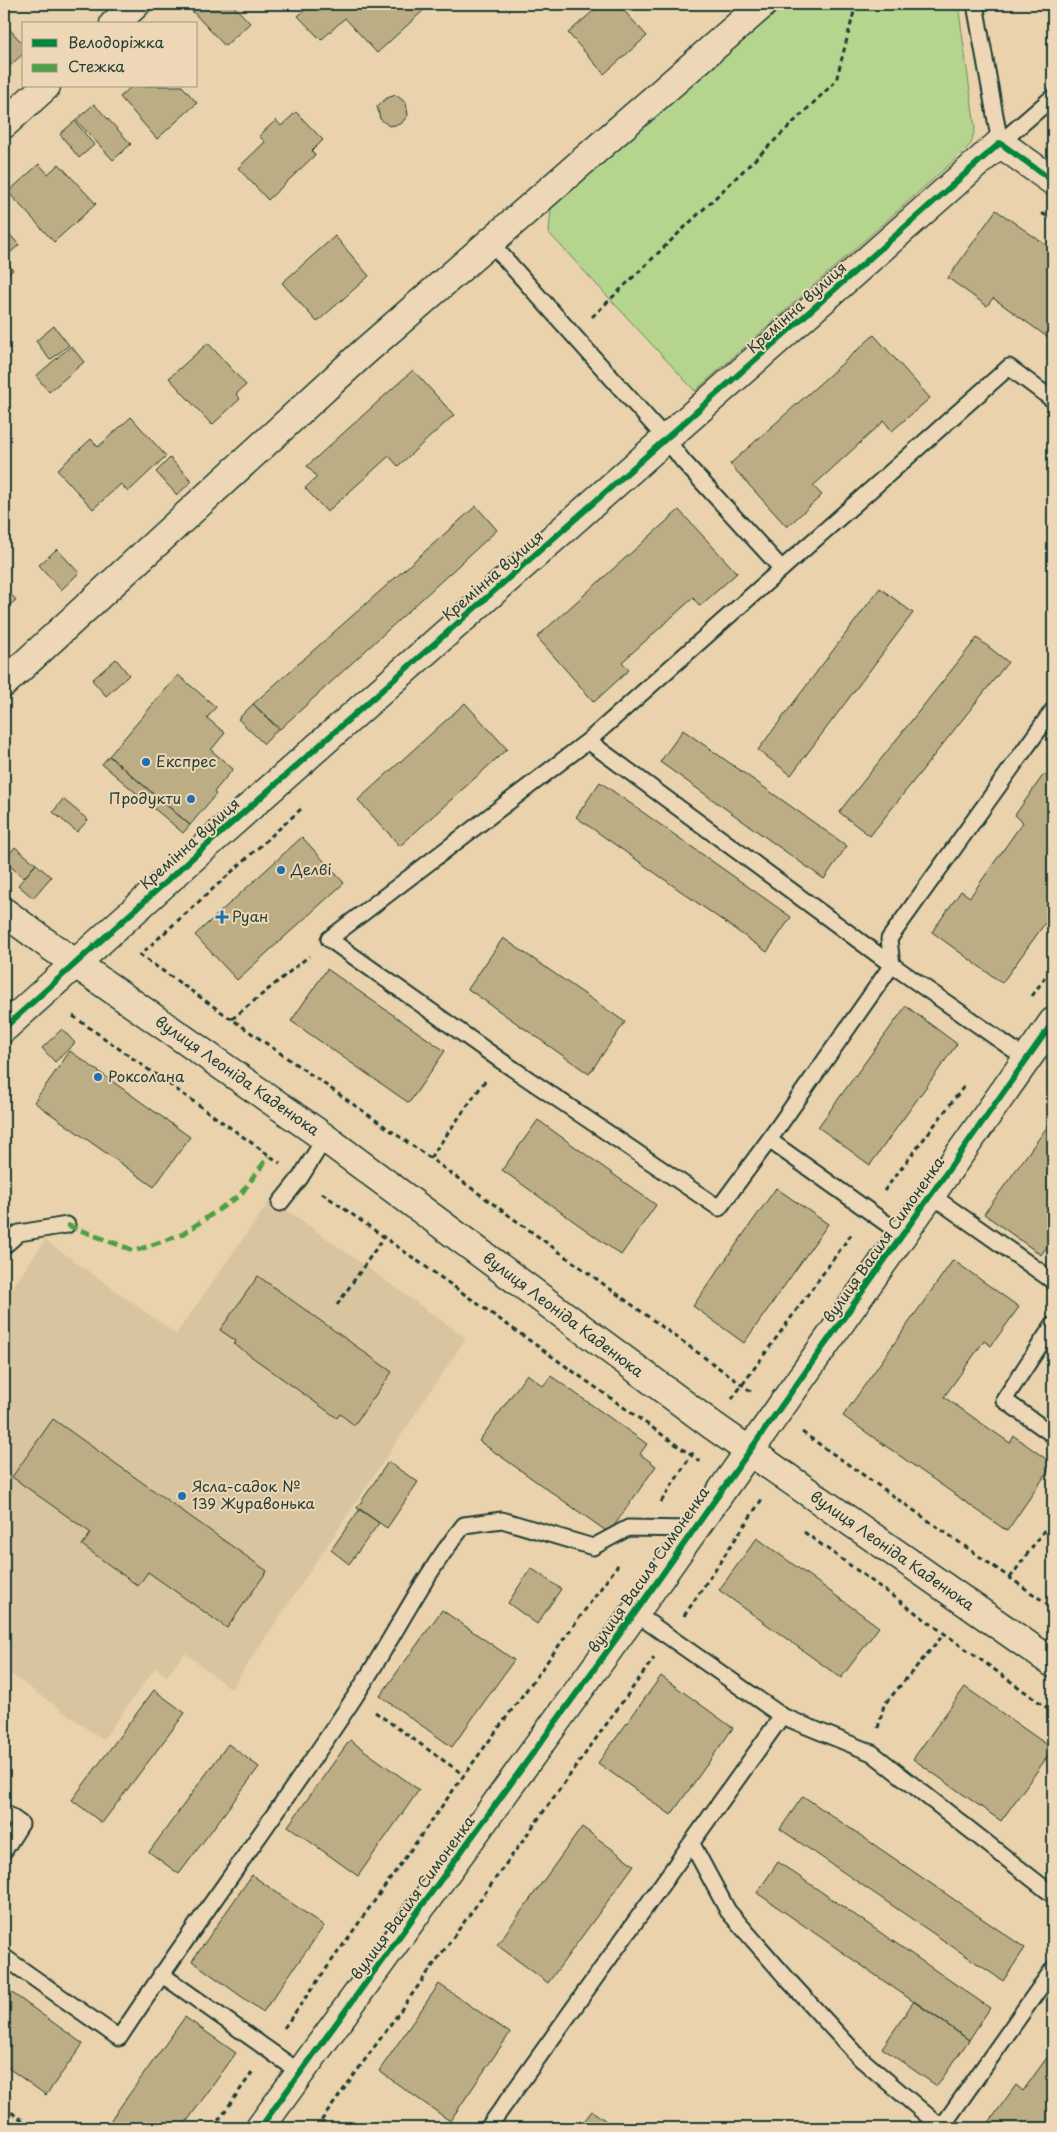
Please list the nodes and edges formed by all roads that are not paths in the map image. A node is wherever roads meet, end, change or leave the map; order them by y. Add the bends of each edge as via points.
1 (136, 4) edge
2 (764, 4) edge
3 (975, 4) edge
4 (116, 22) edge
5 (44, 88) edge
6 (1053, 97) edge
7 (4, 124) edge
8 (1000, 143) junction
9 (1053, 181) edge
10 (490, 242) junction
11 (1053, 400) edge
12 (667, 440) junction
13 (782, 569) junction
14 (4, 683) edge
15 (1053, 710) edge
16 (588, 741) junction
17 (4, 912) edge
18 (76, 964) junction
19 (892, 964) junction
20 (1053, 1022) edge
21 (4, 1028) edge
22 (1027, 1059) junction
23 (325, 1138) junction
24 (769, 1140) junction
25 (931, 1195) junction
26 (280, 1203) dead end
27 (67, 1225) dead end
28 (904, 1236) junction
29 (4, 1246) edge
30 (1053, 1281) edge
31 (1053, 1325) edge
32 (1053, 1435) edge
33 (749, 1450) junction
34 (693, 1530) junction
35 (635, 1613) junction
36 (1053, 1663) edge
37 (782, 1716) junction
38 (4, 1812) edge
39 (692, 1844) junction
40 (4, 1851) edge
41 (1053, 1894) edge
42 (4, 1957) edge
43 (1053, 1969) edge
44 (161, 1974) junction
45 (301, 2073) junction
46 (260, 2128) edge
47 (488, 2128) edge
48 (941, 2128) edge

1 - 4 street
2 - 10 street
3 - 8 lane
5 - 7 street
6 - 8 lane
8 - 9 street
8 - 12 street, Кремінна вулиця
10 - 12 lane
10 - 14 street via 363,353
11 - 13 lane via 1009,367
12 - 13 lane
12 - 18 street, Кремінна вулиця
13 - 16 lane
15 - 19 lane via 889,939
16 - 19 lane
16 - 24 lane via 329,939 500,1060 719,1208
17 - 18 street, вулиця Леоніда Каденюка
18 - 21 street, Кремінна вулиця
18 - 23 street, вулиця Леоніда Каденюка
19 - 22 lane
19 - 24 lane
20 - 22 street, вулиця Василя Симоненка
22 - 25 street, вулиця Василя Симоненка
23 - 26 lane
23 - 33 street, вулиця Леоніда Каденюка
24 - 28 lane
25 - 28 street, вулиця Василя Симоненка
25 - 30 lane
27 - 29 lane via 19,1233
28 - 33 street, вулиця Василя Симоненка
31 - 32 lane via 1004,1400
33 - 34 street, вулиця Василя Симоненка
33 - 36 street, вулиця Леоніда Каденюка
34 - 35 street, вулиця Василя Симоненка
34 - 44 lane via 628,1528 593,1547 502,1520 464,1525 440,1556 355,1697
35 - 37 lane
35 - 45 street, вулиця Василя Симоненка
37 - 39 lane
37 - 41 lane via 872,1753
38 - 40 lane via 21,1824
39 - 47 lane
39 - 48 lane via 728,1911 784,1975 860,2058
42 - 44 lane via 119,2038
43 - 48 lane
44 - 45 lane
45 - 46 street, вулиця Василя Симоненка

